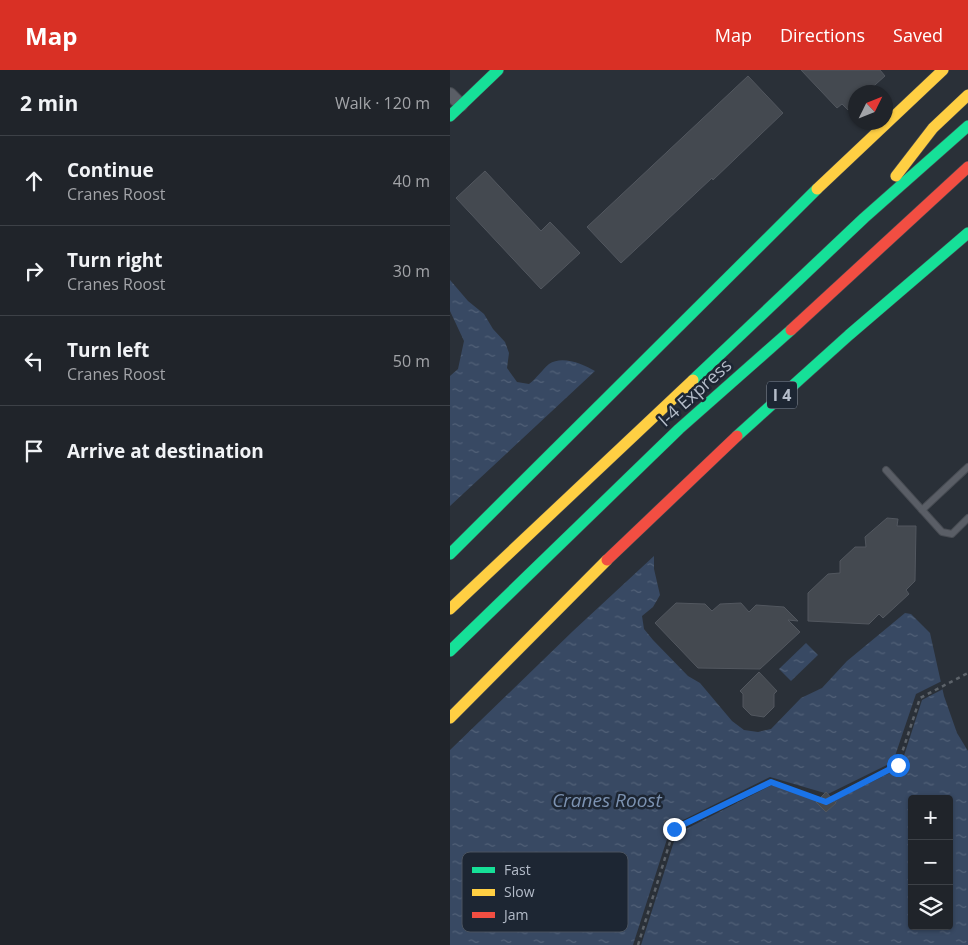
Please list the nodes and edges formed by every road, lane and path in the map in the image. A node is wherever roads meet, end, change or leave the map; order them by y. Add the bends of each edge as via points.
1 (498, 70) edge
2 (943, 70) edge
3 (450, 94) edge
4 (968, 95) edge
5 (461, 105) junction
6 (450, 116) edge
7 (968, 126) edge
8 (968, 167) edge
9 (864, 218) junction
10 (968, 234) edge
11 (908, 239) dead end
12 (865, 264) junction
13 (968, 468) edge
14 (886, 470) dead end
15 (503, 503) junction
16 (922, 510) junction
17 (968, 518) edge
18 (450, 536) edge
19 (450, 554) edge
20 (603, 564) junction
21 (450, 609) edge
22 (450, 651) edge
23 (968, 673) edge
24 (450, 701) edge
25 (450, 718) edge
26 (638, 945) edge

1 - 5 main road
2 - 15 main road via 812,193
3 - 5 street
4 - 9 main road via 933,128
5 - 6 main road
7 - 9 main road, I-4 Express
8 - 12 main road, I-4 Express
9 - 21 main road, I-4 Express
10 - 20 main road, I 4 via 888,300 739,434
11 - 12 main road
12 - 22 main road, I-4 Express via 679,429
13 - 16 lane
14 - 16 lane
15 - 18 main road
15 - 19 main road
16 - 17 lane via 942,532 952,534
20 - 24 main road, I 4
20 - 25 main road
23 - 26 path via 920,698 898,765 826,802 771,782 674,829

